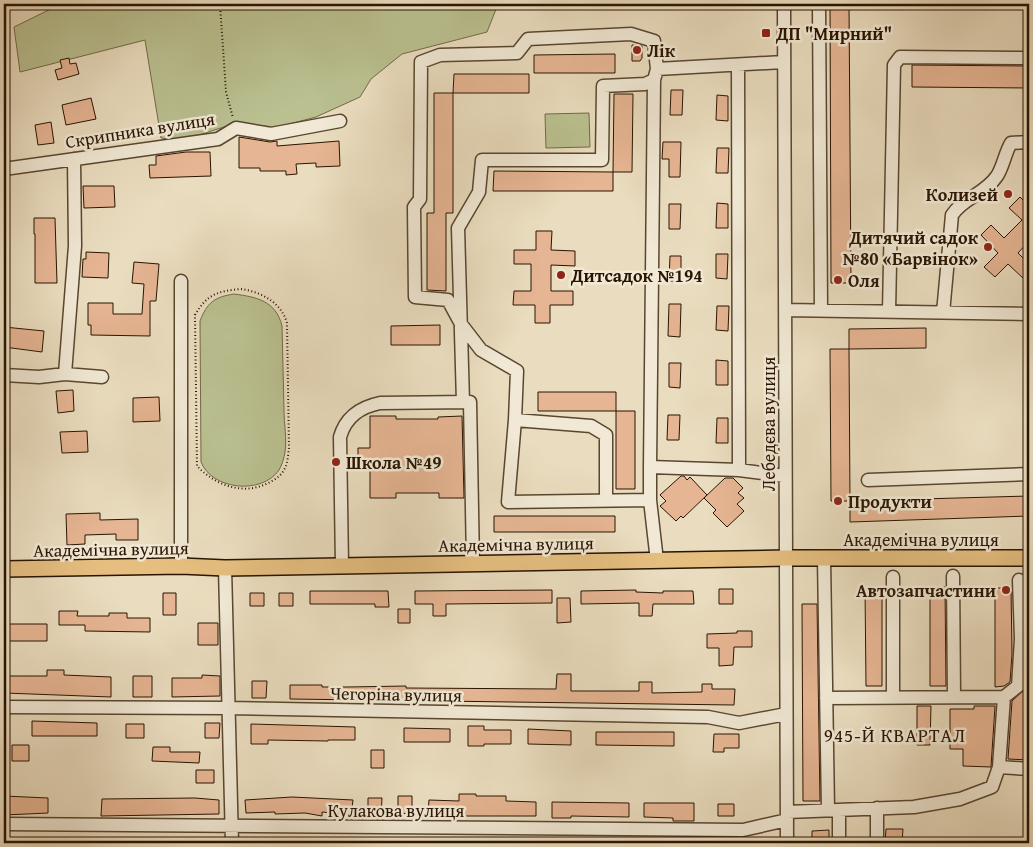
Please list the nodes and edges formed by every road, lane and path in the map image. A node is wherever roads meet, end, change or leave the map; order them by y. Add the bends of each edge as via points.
1 (220, 4) edge
2 (784, 4) edge
3 (820, 4) edge
4 (1029, 58) edge
5 (784, 62) junction
6 (738, 65) junction
7 (655, 74) junction
8 (340, 121) dead end
9 (236, 128) junction
10 (1029, 142) edge
11 (74, 159) junction
12 (4, 169) edge
13 (181, 281) dead end
14 (785, 310) junction
15 (821, 310) junction
16 (889, 312) junction
17 (943, 313) junction
18 (1029, 314) edge
19 (461, 324) junction
20 (65, 374) junction
21 (4, 375) edge
22 (102, 377) dead end
23 (463, 402) junction
24 (515, 420) junction
25 (289, 448) joint
26 (650, 467) junction
27 (739, 470) junction
28 (1029, 474) edge
29 (785, 476) junction
30 (868, 480) dead end
31 (650, 500) junction
32 (606, 501) junction
33 (786, 558) junction
34 (824, 558) junction
35 (1029, 558) edge
36 (657, 561) junction
37 (473, 563) junction
38 (181, 566) junction
39 (342, 566) junction
40 (225, 568) junction
41 (4, 569) edge
42 (953, 576) dead end
43 (893, 577) dead end
44 (1019, 580) dead end
45 (893, 697) junction
46 (954, 697) junction
47 (1004, 697) junction
48 (826, 698) junction
49 (4, 707) edge
50 (228, 708) junction
51 (786, 714) junction
52 (999, 768) junction
53 (1029, 769) edge
54 (877, 808) junction
55 (833, 810) junction
56 (786, 816) junction
57 (4, 824) edge
58 (232, 827) junction
59 (232, 843) edge
60 (787, 843) edge
61 (839, 843) edge
62 (877, 843) edge

1 - 9 path via 226,92
2 - 5 street, Лебедєва вулиця
3 - 15 street
4 - 16 street via 900,57 894,65
5 - 6 street
5 - 14 street, Лебедєва вулиця
6 - 7 street
6 - 27 street, Лебедєва вулиця
7 - 19 street via 645,84 602,86 602,160 482,160 479,192 458,228
7 - 19 street via 654,41 631,34 528,39 517,53 440,54 421,62 420,199 414,207 415,297 448,300
7 - 26 street
8 - 9 street, Скрипника вулиця via 271,134
9 - 11 street, Скрипника вулиця via 218,139
10 - 17 street via 1011,143 997,176 979,194 958,206 952,215
11 - 12 street, Скрипника вулиця
11 - 20 street via 76,246
13 - 38 street
14 - 15 street
14 - 29 street, Лебедєва вулиця
15 - 16 street
16 - 17 street
17 - 18 street
19 - 23 street
19 - 24 street via 518,371
20 - 21 street via 39,377
20 - 22 street
23 - 37 street via 470,402
23 - 39 street via 380,403 361,409 347,421 340,437
24 - 32 street via 591,426 606,435
24 - 32 street via 508,502
25 - 25 path via 285,316 270,299 251,290 217,292 195,315 197,466 224,485 250,489 262,487 275,480 285,468
26 - 27 street
26 - 31 street
27 - 29 street
28 - 30 street
29 - 33 street, Лебедєва вулиця
31 - 32 street
31 - 36 street
33 - 34 main road, Академічна вулиця
33 - 36 main road, Академічна вулиця
33 - 51 street, Лебедєва вулиця
34 - 35 main road, Академічна вулиця
34 - 48 street
36 - 37 main road, Академічна вулиця
37 - 39 main road, Академічна вулиця
38 - 40 main road, Академічна вулиця
38 - 41 main road, Академічна вулиця
39 - 40 main road, Академічна вулиця
40 - 50 street
42 - 46 street
43 - 45 street
44 - 47 street via 1021,639 1018,686
45 - 46 street
45 - 48 street
46 - 47 street
47 - 52 street
48 - 55 street
49 - 50 street, Чегоріна вулиця
50 - 51 street, Чегоріна вулиця via 708,717 739,723
50 - 58 street
51 - 56 street, Лебедєва вулиця
52 - 53 street
52 - 54 street, Кулакова вулиця via 992,787 960,799 914,807
54 - 55 street, Кулакова вулиця
54 - 62 street
55 - 56 street, Кулакова вулиця
55 - 61 street
56 - 58 street, Кулакова вулиця via 743,830
56 - 60 street, Лебедєва вулиця
57 - 58 street, Кулакова вулиця
58 - 59 street

